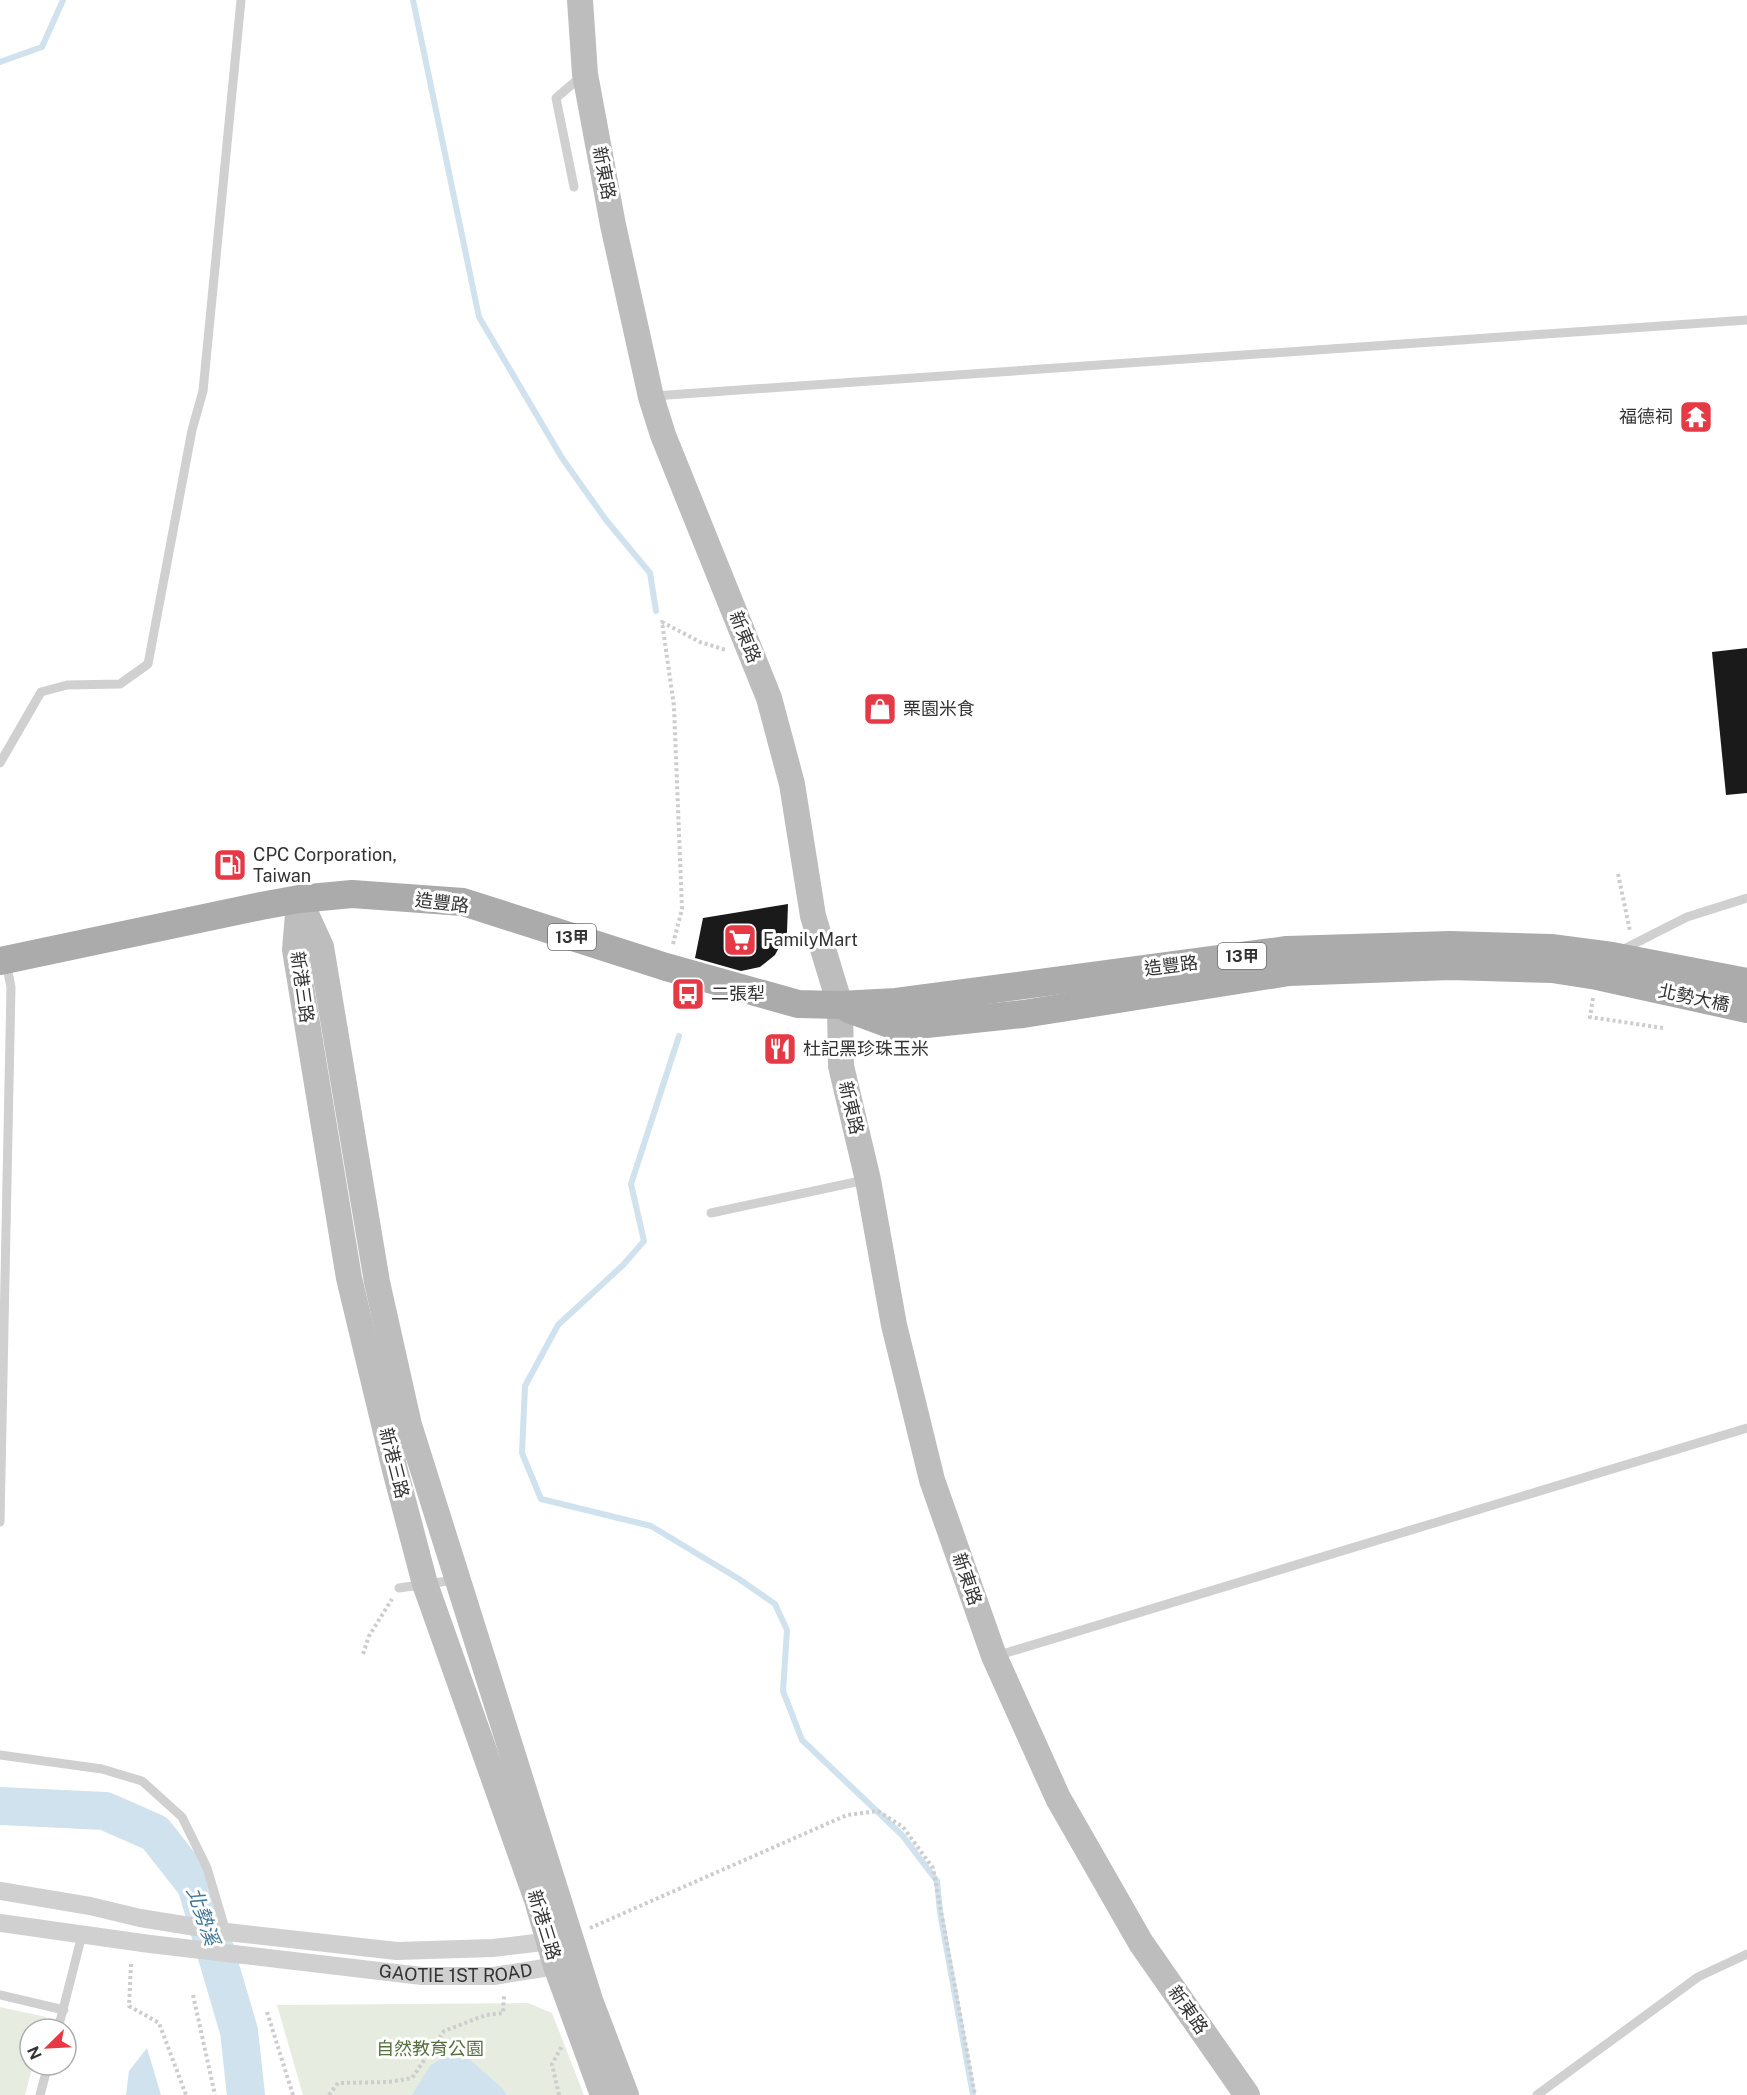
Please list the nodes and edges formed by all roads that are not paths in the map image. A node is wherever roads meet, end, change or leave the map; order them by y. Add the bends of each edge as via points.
1 (242, 0) edge
2 (580, 0) edge
3 (585, 74) junction
4 (574, 188) dead end
5 (1747, 320) edge
6 (651, 397) junction
7 (0, 763) edge
8 (1747, 898) edge
9 (299, 899) junction
10 (3, 960) edge
11 (1620, 965) junction
12 (1747, 982) edge
13 (840, 1005) junction
14 (1747, 1009) edge
15 (868, 1180) junction
16 (711, 1213) dead end
17 (1747, 1428) edge
18 (0, 1522) edge
19 (458, 1579) junction
20 (425, 1584) junction
21 (399, 1588) road end
22 (994, 1656) junction
23 (0, 1755) edge
24 (0, 1891) edge
25 (0, 1923) edge
26 (227, 1932) junction
27 (82, 1935) junction
28 (560, 1940) junction
29 (1747, 1954) edge
30 (556, 1966) junction
31 (0, 1995) edge
32 (64, 2010) junction
33 (62, 2017) edge
34 (45, 2077) edge
35 (40, 2095) edge
36 (603, 2095) edge
37 (626, 2095) edge
38 (1247, 2095) edge
39 (1537, 2095) edge

1 - 7 lane via 203,391 192,430 148,664 120,684 67,685 42,692
2 - 3 street, 新東路
3 - 4 lane via 556,98
3 - 6 street, 新東路
5 - 6 lane
6 - 13 street, 新東路 via 769,698 792,784 813,916
8 - 11 lane via 1687,917
9 - 10 main road, 造豐路 / 13甲
9 - 13 main road, 造豐路 / 13甲 via 352,894 462,902 666,968 798,1004
9 - 19 street, 新港三路 via 321,947 377,1281 409,1425
9 - 20 street, 新港三路 via 295,950 349,1278
10 - 18 lane via 11,987
11 - 12 main road, 北勢大橋 / 13甲
11 - 13 main road, 造豐路 / 13甲 via 1289,972 1023,1014 898,1027
11 - 14 main road, 北勢大橋 / 13甲
13 - 15 street, 新東路 via 841,1066
15 - 16 lane
15 - 22 street, 新東路 via 894,1325 932,1480
17 - 22 lane
19 - 20 lane
19 - 28 street, 新港三路
20 - 21 lane
20 - 28 street, 新港三路 via 537,1900
22 - 38 street, 新東路 via 1058,1798 1135,1933
23 - 26 lane via 102,1769 142,1781 182,1817 207,1868
24 - 26 street, GAOTIE 1ST ROAD
25 - 27 street, GAOTIE 1ST ROAD
26 - 28 street, GAOTIE 1ST ROAD via 397,1952 493,1948
27 - 30 street, GAOTIE 1ST ROAD via 422,1976 494,1976
27 - 32 lane
28 - 30 street, 新港三路
28 - 37 street, 新港三路 via 591,2003
29 - 39 lane via 1698,1977
30 - 36 street, 新港三路
31 - 32 lane
32 - 33 lane
34 - 35 lane

